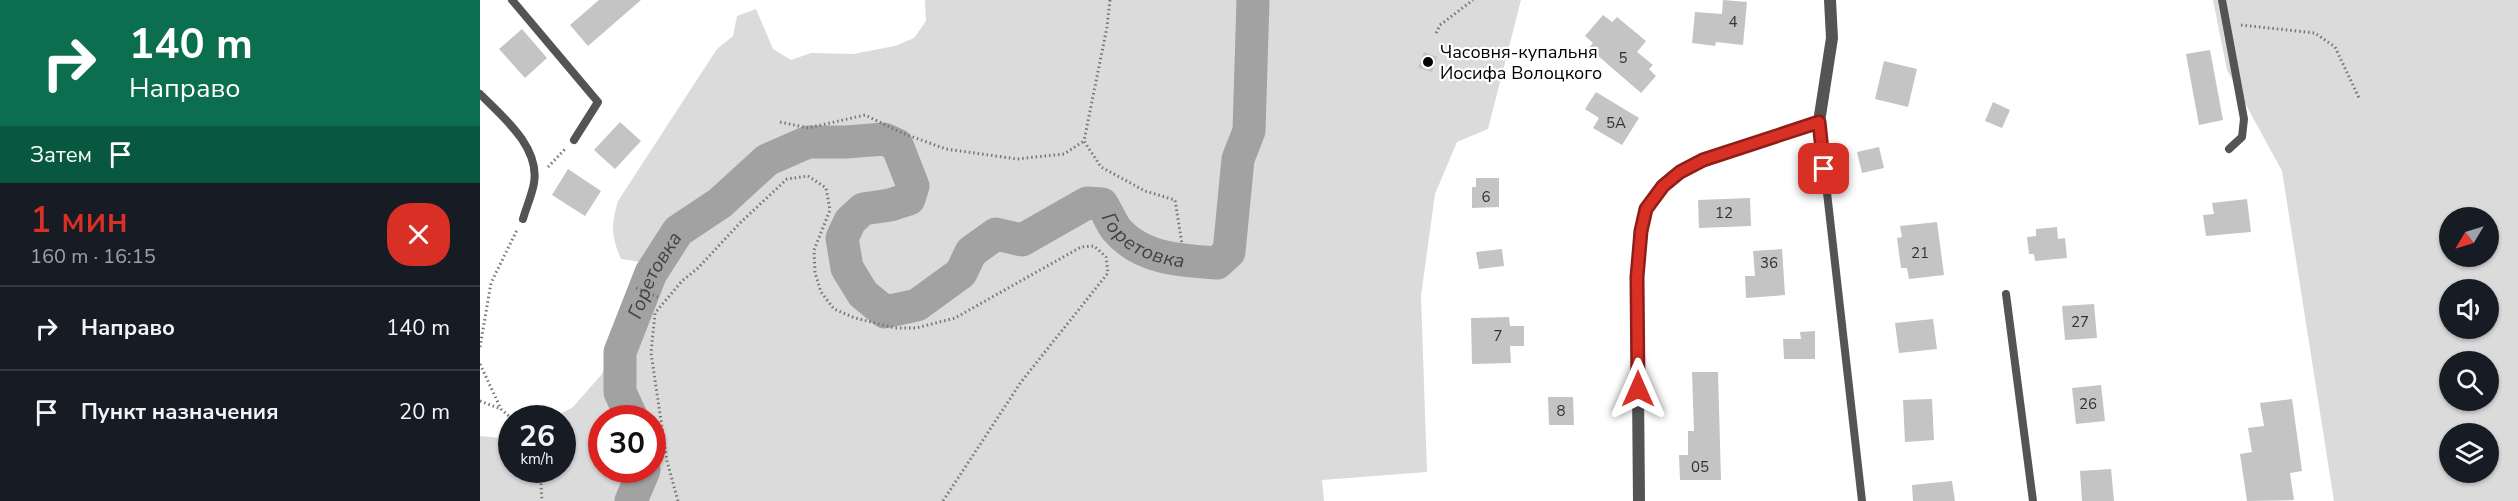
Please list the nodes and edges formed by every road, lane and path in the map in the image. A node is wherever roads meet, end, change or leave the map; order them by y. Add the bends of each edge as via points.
1 (512, 0) edge
2 (1110, 0) edge
3 (1473, 0) edge
4 (1830, 0) edge
5 (2222, 0) edge
6 (2228, 24) junction
7 (1436, 33) dead end
8 (480, 94) edge
9 (2360, 100) dead end
10 (780, 122) dead end
11 (1819, 122) junction
12 (574, 140) joint
13 (1084, 141) junction
14 (2229, 149) dead end
15 (534, 181) junction
16 (522, 219) joint
17 (1182, 244) dead end
18 (636, 288) dead end
19 (2006, 294) dead end
20 (658, 297) dead end
21 (480, 347) edge
22 (480, 364) edge
23 (480, 401) edge
24 (499, 405) edge
25 (498, 408) edge
26 (541, 483) edge
27 (542, 501) edge
28 (678, 501) edge
29 (943, 501) edge
30 (1639, 501) edge
31 (1862, 501) edge
32 (2033, 501) edge

1 - 12 lane via 598,102
2 - 13 path
3 - 7 path via 1440,25
4 - 11 street via 1832,38
5 - 6 lane
6 - 9 path via 2315,33 2335,47
6 - 14 lane via 2244,119 2242,137
8 - 15 lane via 528,149 534,164
10 - 13 path via 808,128 865,115 946,149 1017,159 1064,154
11 - 30 street via 1703,160 1663,186 1646,209 1637,277
11 - 31 lane
12 - 15 path
13 - 17 path via 1101,167 1145,191 1175,200
15 - 16 lane
16 - 21 path via 491,283
18 - 20 path
19 - 32 lane
22 - 24 path
23 - 25 path
26 - 27 path
28 - 29 path via 666,461 651,353 655,313 682,281 787,179 808,176 826,188 830,210 814,250 821,292 834,309 855,318 895,328 916,328 974,309 1081,247 1094,246 1106,256 1108,273 1021,382

